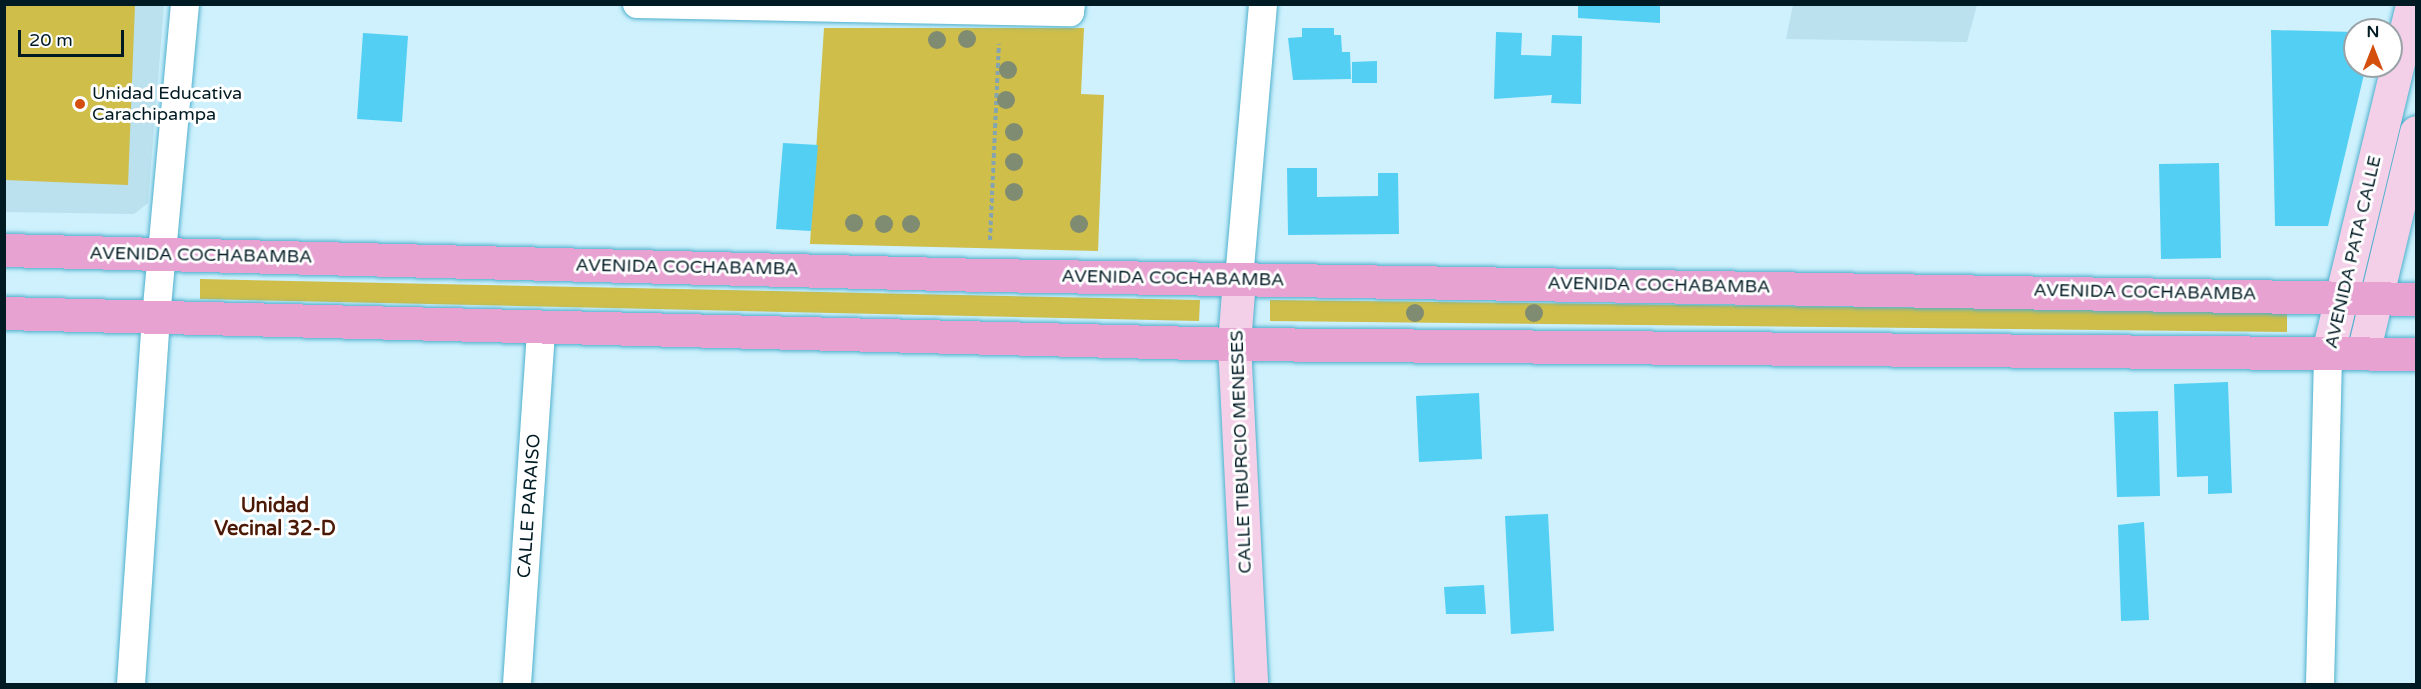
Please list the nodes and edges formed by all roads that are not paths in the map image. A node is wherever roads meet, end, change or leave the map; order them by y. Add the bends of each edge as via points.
1 (185, 4) edge
2 (637, 4) edge
3 (1263, 4) edge
4 (2412, 4) edge
5 (1070, 8) edge
6 (2416, 132) edge
7 (4, 250) edge
8 (164, 254) junction
9 (1239, 279) junction
10 (2341, 295) junction
11 (2376, 298) junction
12 (2416, 298) edge
13 (4, 314) edge
14 (156, 317) junction
15 (542, 328) junction
16 (1234, 344) junction
17 (2328, 352) junction
18 (2363, 353) junction
19 (2416, 354) edge
20 (131, 684) edge
21 (517, 684) edge
22 (1251, 684) edge
23 (2320, 684) edge

1 - 8 street
2 - 5 street
3 - 9 street, CALLE TIBURCIO MENESES
4 - 10 street, AVENIDA PATA CALLE
6 - 11 street, AVENIDA PATA CALLE
7 - 8 main road, AVENIDA COCHABAMBA
8 - 9 main road, AVENIDA COCHABAMBA
8 - 14 street
9 - 10 main road, AVENIDA COCHABAMBA
9 - 16 street, CALLE TIBURCIO MENESES
10 - 11 main road, AVENIDA COCHABAMBA
10 - 17 street, AVENIDA PATA CALLE
11 - 12 main road, AVENIDA COCHABAMBA
11 - 18 street, AVENIDA PATA CALLE
13 - 14 main road
14 - 15 main road
14 - 20 street
15 - 16 main road
15 - 21 street, CALLE PARAISO
16 - 17 main road
16 - 22 street, CALLE TIBURCIO MENESES
17 - 18 main road
17 - 23 street, AVENIDA PATA CALLE
18 - 19 main road

